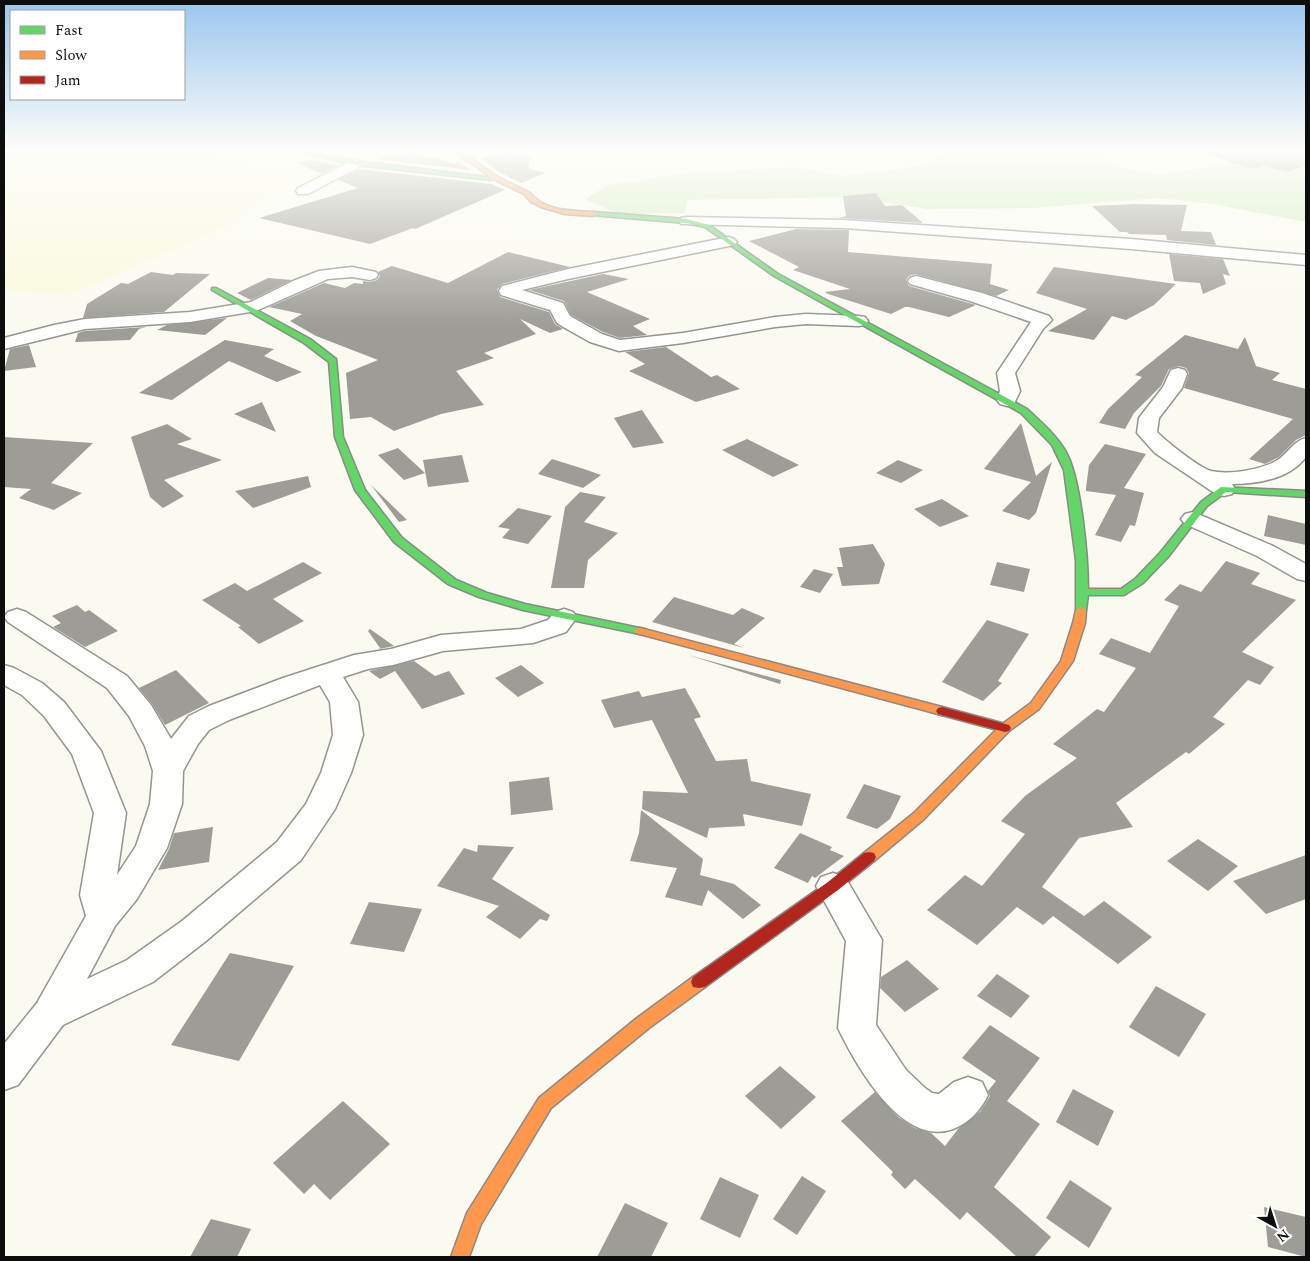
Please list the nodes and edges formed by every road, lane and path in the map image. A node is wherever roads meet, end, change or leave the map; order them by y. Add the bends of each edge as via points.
1 (556, 209) edge
2 (686, 221) junction
3 (729, 242) junction
4 (1306, 260) edge
5 (370, 275) dead end
6 (916, 281) dead end
7 (214, 289) dead end
8 (245, 307) junction
9 (859, 321) junction
10 (4, 344) edge
11 (1178, 374) dead end
12 (1007, 400) junction
13 (1306, 444) edge
14 (1206, 477) junction
15 (1224, 489) junction
16 (1306, 494) edge
17 (1193, 519) junction
18 (1306, 574) edge
19 (1083, 592) junction
20 (17, 617) dead end
21 (564, 617) junction
22 (4, 674) edge
23 (327, 674) junction
24 (1005, 728) junction
25 (168, 771) junction
26 (834, 886) junction
27 (103, 916) junction
28 (50, 1014) junction
29 (4, 1073) edge
30 (968, 1095) dead end
31 (460, 1257) edge

1 - 2 main road
2 - 3 main road via 708,226
2 - 4 street via 852,225 1131,244
3 - 9 main road via 776,275
3 - 9 street via 568,274 507,291 556,308 571,324 619,346 775,322 806,319
5 - 8 street via 352,272 325,274 256,306
6 - 12 street via 1043,320 1006,372 1010,391
7 - 8 main road
8 - 10 street via 190,317 85,324
8 - 21 main road via 325,353 333,361 339,437 360,490 398,540 452,582 482,595
9 - 12 main road
11 - 14 street via 1172,388 1149,418 1147,434 1162,449
12 - 19 main road via 1037,422 1064,458 1071,480 1082,557
13 - 14 street via 1290,462 1262,476
14 - 15 street
15 - 16 main road
15 - 17 main road via 1204,504
17 - 18 street via 1265,551
17 - 19 main road via 1139,582 1124,592
19 - 24 main road via 1079,623 1067,661 1035,706
20 - 25 street via 117,682 141,712 160,746
21 - 23 street via 557,626 524,636 441,643 364,661
21 - 24 main road via 625,627
22 - 27 street via 32,688 54,708 86,751 110,813 97,895
23 - 25 street via 293,684 199,723
23 - 28 street via 344,702 348,735 319,809 289,851 140,972
24 - 26 main road via 919,816
25 - 27 street via 166,804 151,848 125,890
26 - 30 street via 864,940 857,1028 892,1082 925,1111 946,1113
26 - 31 main road via 643,1023 545,1103 474,1219
27 - 28 street
28 - 29 street

